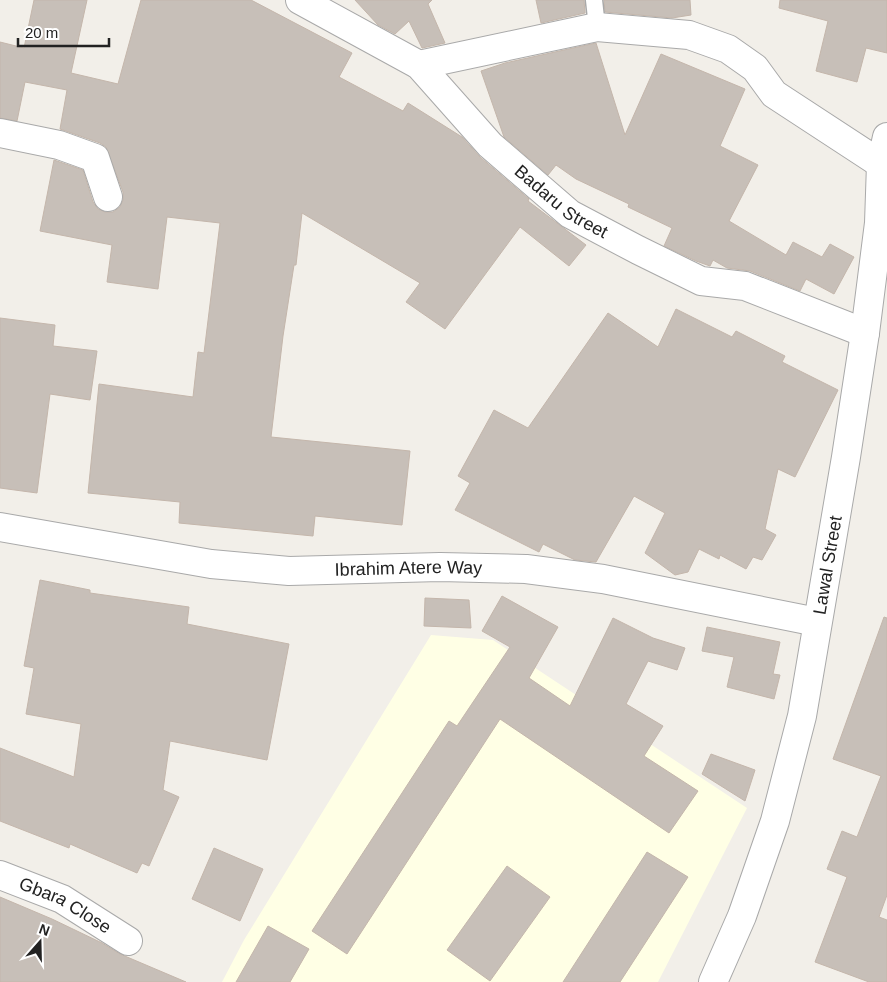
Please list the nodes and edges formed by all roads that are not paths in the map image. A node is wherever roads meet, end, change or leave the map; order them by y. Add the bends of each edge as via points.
1 (300, 0) edge
2 (594, 0) edge
3 (597, 27) junction
4 (420, 65) junction
5 (0, 132) edge
6 (887, 138) edge
7 (881, 164) junction
8 (108, 197) dead end
9 (883, 224) edge
10 (866, 332) junction
11 (0, 527) edge
12 (818, 622) junction
13 (0, 874) edge
14 (128, 942) dead end
15 (713, 982) edge

1 - 4 street, Badaru Street
2 - 3 lane
3 - 4 street
3 - 7 street via 689,35 728,49 755,68 774,94
4 - 10 street, Badaru Street via 490,145 570,214 700,280 745,286
5 - 8 street via 59,145 95,158
6 - 7 street, Lawal Street
7 - 9 street, Lawal Street
9 - 10 street, Lawal Street
10 - 12 street, Lawal Street
11 - 12 street, Ibrahim Atere Way via 211,564 279,570 526,569 603,579
12 - 15 street, Lawal Street via 802,716 775,821 742,916
13 - 14 street, Gbara Close via 62,899

